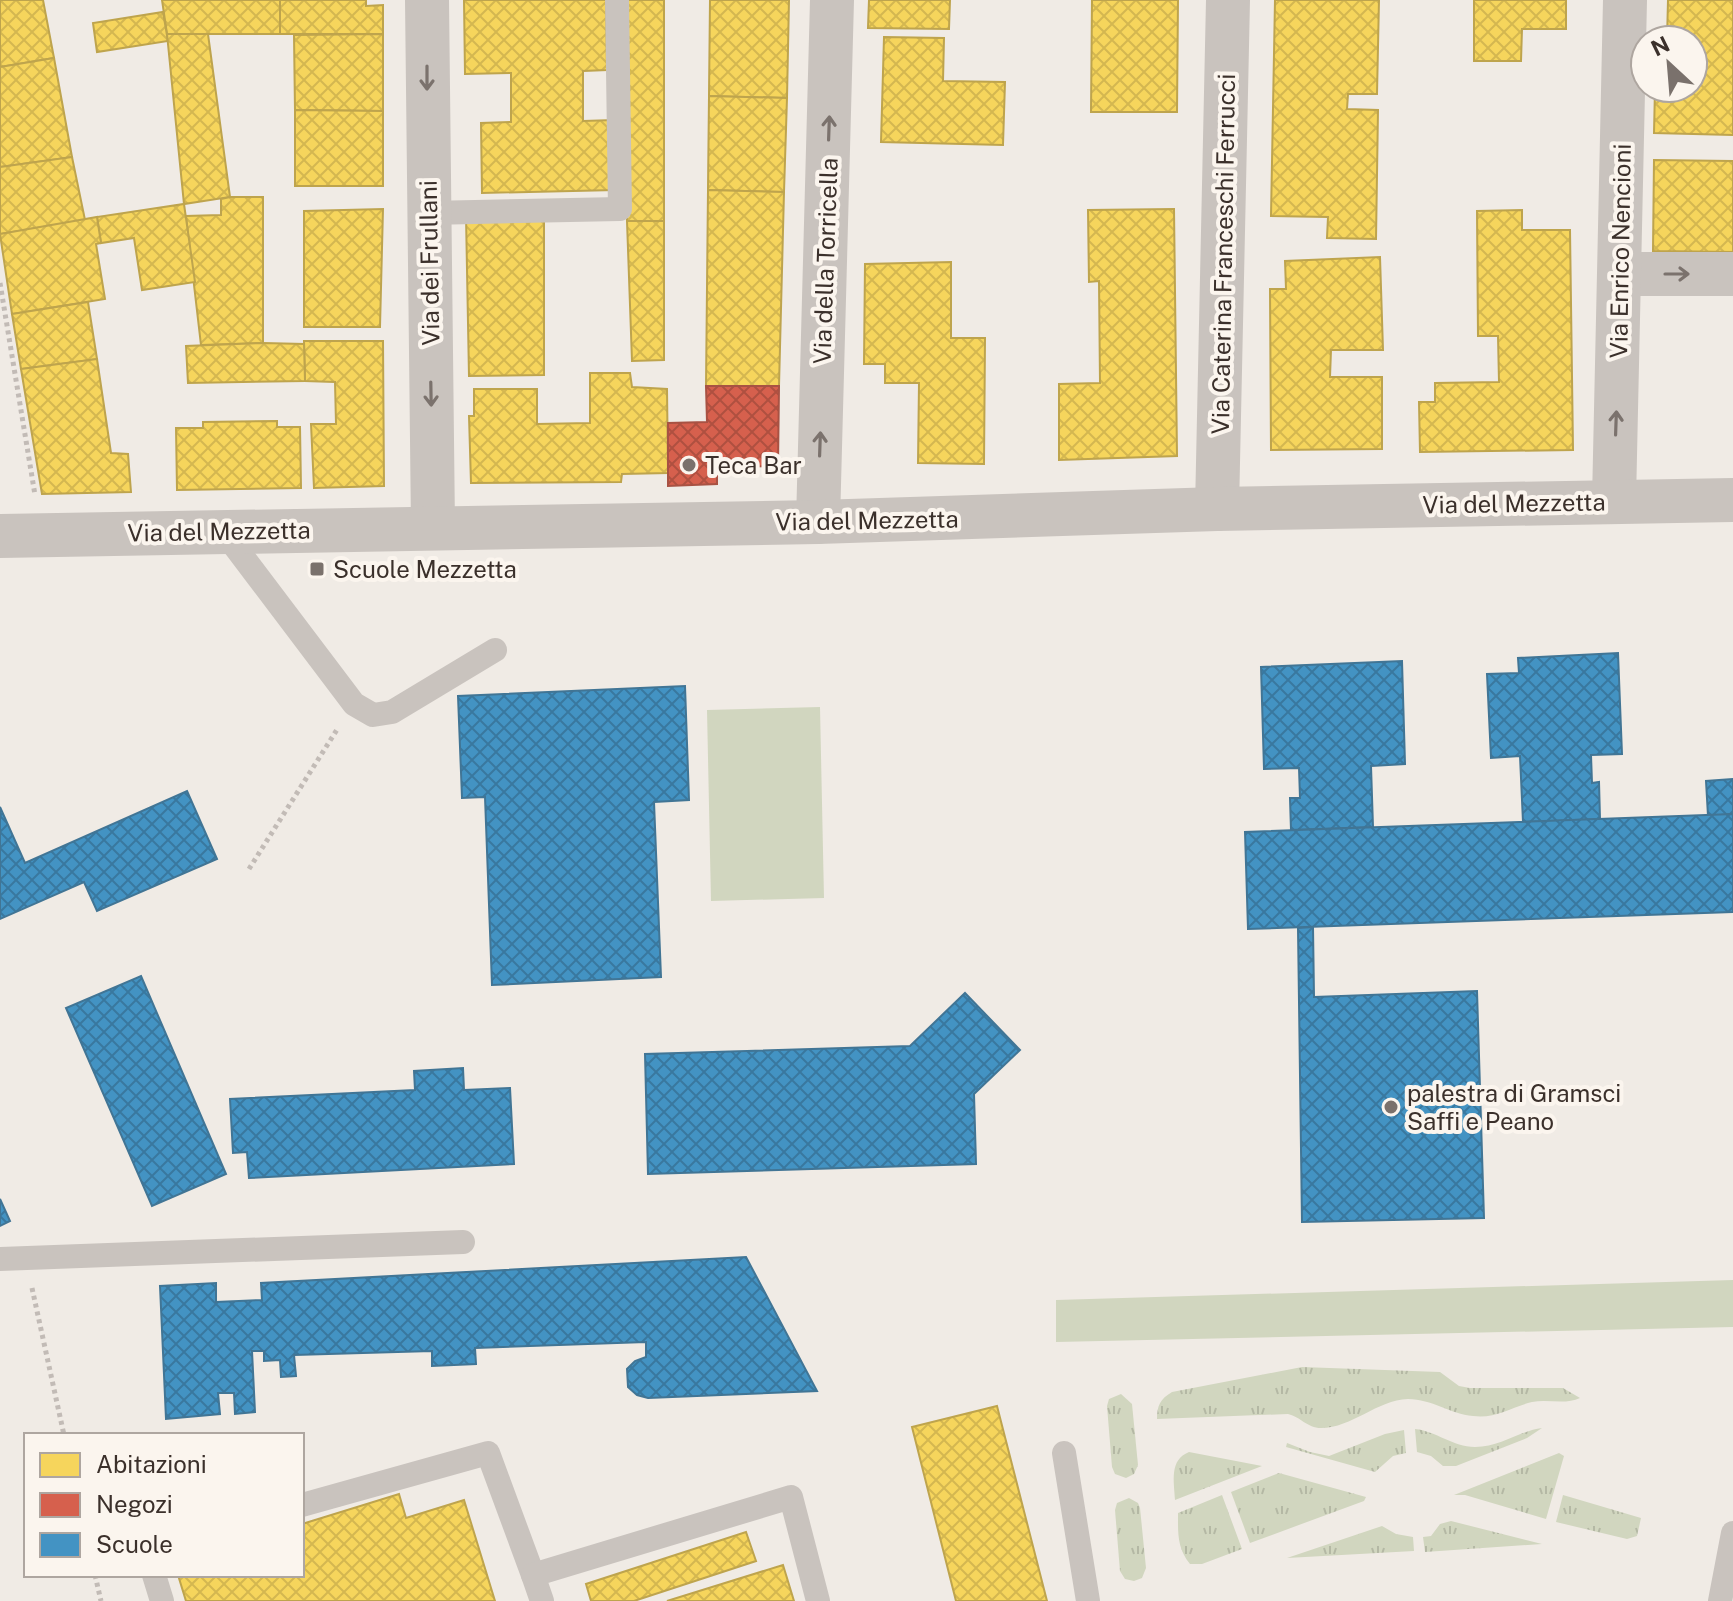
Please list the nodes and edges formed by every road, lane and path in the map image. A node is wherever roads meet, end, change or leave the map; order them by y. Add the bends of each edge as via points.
1 (427, 0) edge
2 (617, 0) edge
3 (832, 0) edge
4 (1228, 0) edge
5 (1625, 0) edge
6 (428, 213) junction
7 (1620, 274) junction
8 (1733, 274) edge
9 (0, 283) edge
10 (1733, 500) edge
11 (1614, 501) junction
12 (1217, 509) junction
13 (10, 522) edge
14 (818, 522) junction
15 (433, 527) junction
16 (224, 532) junction
17 (495, 650) dead end
18 (354, 704) junction
19 (249, 869) dead end
20 (463, 1242) dead end
21 (25, 1258) junction
22 (0, 1259) edge
23 (64, 1433) edge
24 (1064, 1453) dead end
25 (304, 1504) edge
26 (1733, 1533) edge
27 (1730, 1561) edge
28 (533, 1575) junction
29 (95, 1577) edge
30 (155, 1577) edge
31 (101, 1601) edge
32 (162, 1601) edge
33 (542, 1601) edge
34 (818, 1601) edge
35 (1088, 1601) edge
36 (1720, 1601) edge

1 -> 6 street, Via dei Frullani
2 - 6 lane via 620,209
14 -> 3 street, Via della Torricella
4 - 12 street, Via Caterina Franceschi Ferrucci
5 - 7 street, Via Enrico Nencioni
6 -> 15 street, Via dei Frullani
7 -> 8 street
11 -> 7 street, Via Enrico Nencioni
9 - 13 path
10 - 11 street, Via del Mezzetta
11 - 12 street, Via del Mezzetta
12 - 14 street, Via del Mezzetta
13 - 16 street, Via del Mezzetta
14 - 15 street, Via del Mezzetta
15 - 16 street, Via del Mezzetta
16 - 18 lane
17 - 18 lane via 392,712 373,715
18 - 19 path
20 - 21 lane
21 - 22 lane
21 - 23 path
24 - 35 lane
25 - 28 lane via 488,1453
26 - 27 lane
27 - 36 lane
28 - 33 lane
28 - 34 lane via 791,1497
29 - 31 path
30 - 32 lane

